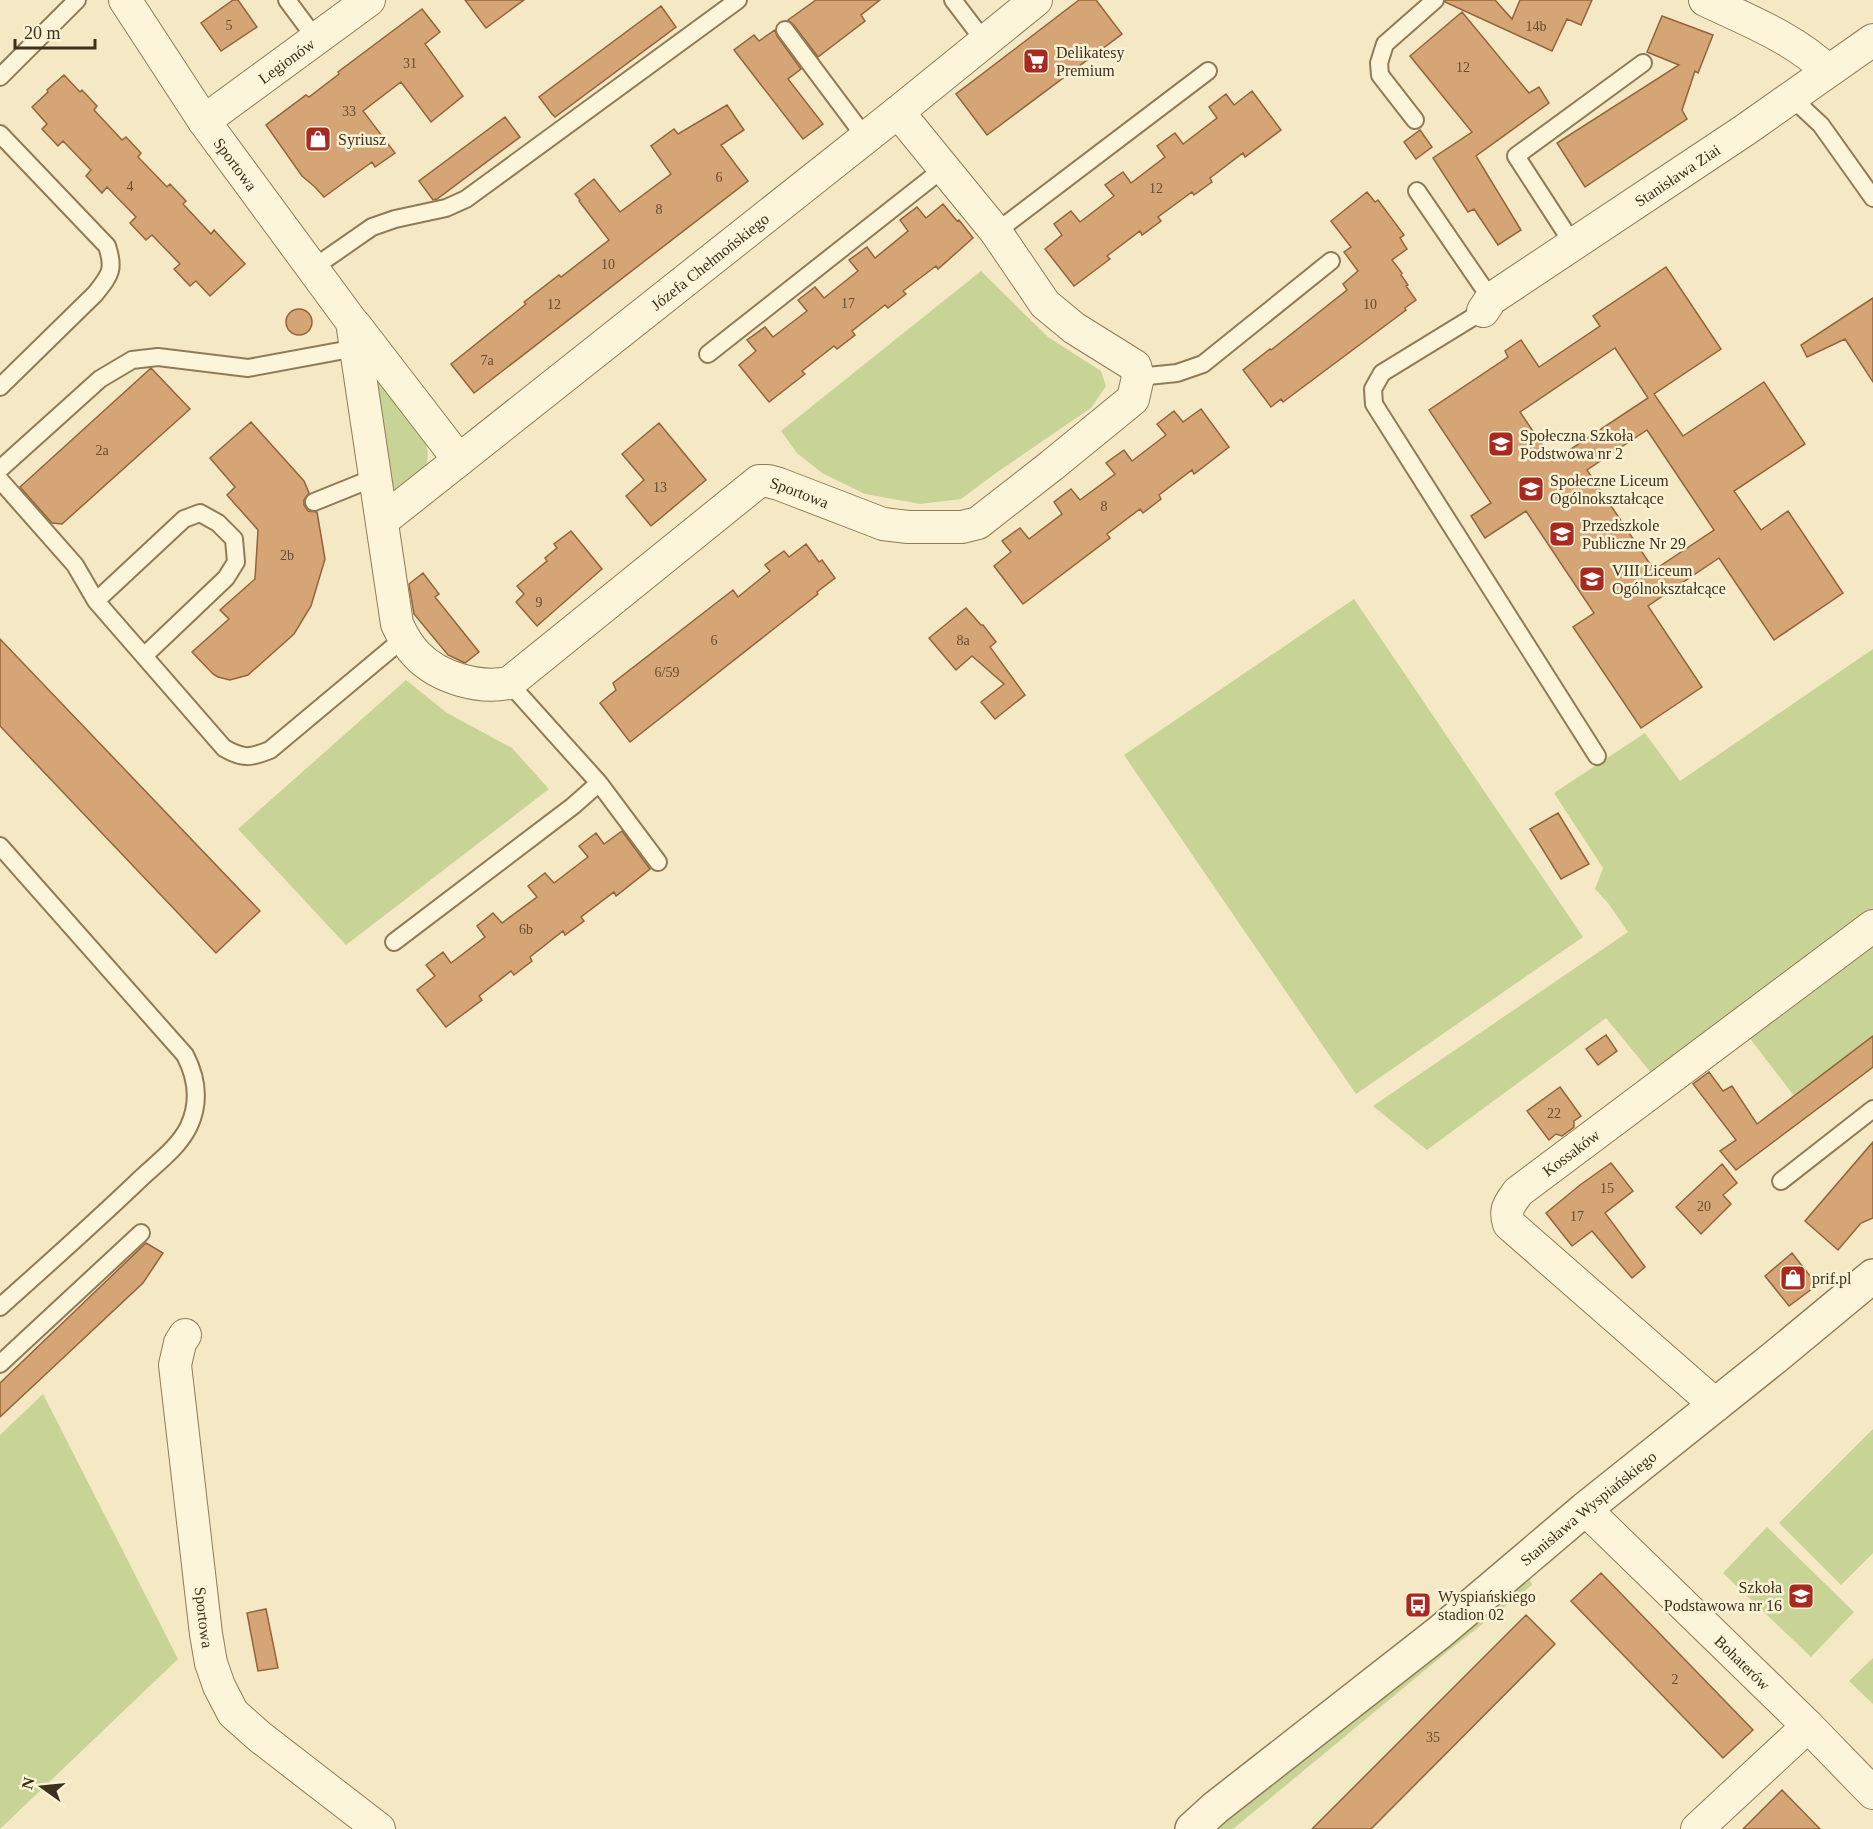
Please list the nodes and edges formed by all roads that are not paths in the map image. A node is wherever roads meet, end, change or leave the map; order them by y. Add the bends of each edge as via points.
1 (77, 0) edge
2 (125, 0) edge
3 (287, 0) edge
4 (369, 0) edge
5 (738, 0) edge
6 (953, 0) edge
7 (1036, 0) edge
8 (1435, 0) edge
9 (1705, 0) edge
10 (785, 30) dead end
11 (316, 39) junction
12 (1873, 40) edge
13 (985, 42) junction
14 (1643, 63) dead end
15 (1828, 70) junction
16 (1208, 71) dead end
17 (0, 77) edge
18 (1791, 97) junction
19 (898, 112) junction
20 (1415, 120) dead end
21 (204, 121) junction
22 (0, 134) edge
23 (865, 137) junction
24 (944, 168) junction
25 (1417, 191) dead end
26 (1873, 198) edge
27 (996, 232) junction
28 (1573, 244) junction
29 (1331, 261) dead end
30 (313, 268) junction
31 (1487, 305) junction
32 (354, 335) junction
33 (708, 354) dead end
34 (1138, 377) junction
35 (0, 387) edge
36 (459, 460) junction
37 (0, 469) edge
38 (376, 477) junction
39 (0, 480) edge
40 (314, 502) dead end
41 (382, 521) junction
42 (96, 601) junction
43 (404, 638) junction
44 (144, 656) junction
45 (509, 683) junction
46 (1597, 756) dead end
47 (599, 783) junction
48 (0, 846) edge
49 (658, 862) dead end
50 (1873, 926) edge
51 (394, 942) dead end
52 (1873, 1109) edge
53 (1781, 1181) dead end
54 (141, 1233) dead end
55 (1873, 1276) edge
56 (0, 1306) edge
57 (185, 1335) dead end
58 (0, 1364) edge
59 (1716, 1405) junction
60 (1585, 1509) junction
61 (1808, 1726) junction
62 (1873, 1793) edge
63 (380, 1829) edge
64 (1192, 1829) edge
65 (1697, 1829) edge

1 - 17 lane
2 - 21 street, Sportowa
3 - 11 lane
4 - 11 street, Legionów
5 - 30 lane via 466,199 372,227
6 - 13 lane
7 - 13 street, Józefa Chełmońskiego
8 - 20 lane via 1385,44 1379,63 1380,75
9 - 15 street via 1766,28 1815,57
10 - 23 lane
11 - 21 street, Legionów
12 - 15 street, Stanisława Ziai
13 - 19 street, Józefa Chełmońskiego
14 - 28 lane via 1516,156
15 - 18 street, Stanisława Ziai
16 - 27 lane
18 - 26 lane via 1821,125
18 - 28 street, Stanisława Ziai
19 - 23 street, Józefa Chełmońskiego
19 - 24 street
21 - 30 street, Sportowa
22 - 35 lane via 107,246 112,261 109,277 95,294
23 - 36 street, Józefa Chełmońskiego
24 - 27 street
24 - 33 lane
25 - 31 lane
27 - 34 street via 1045,304 1074,328 1136,366
28 - 31 street, Stanisława Ziai
29 - 34 lane via 1203,364 1177,373
30 - 32 street, Sportowa
31 - 46 lane via 1382,373 1373,389 1374,404
32 - 36 street, Sportowa
32 - 37 lane via 248,368 158,357 132,360 100,379
32 - 38 street, Sportowa
34 - 45 street, Sportowa via 1133,399 978,523 962,527 883,524 779,484 759,481
36 - 41 street, Józefa Chełmońskiego
38 - 40 lane
38 - 41 street, Sportowa
39 - 42 lane via 75,565
41 - 43 street, Sportowa via 397,624
42 - 44 lane
42 - 44 lane via 184,519 200,513 234,539 236,562 226,578
43 - 44 lane via 270,750 252,757 237,756 224,748
43 - 45 street, Sportowa via 417,656 446,674 483,684
45 - 47 lane
47 - 49 lane
47 - 51 lane
48 - 56 lane via 185,1055 196,1086 195,1107 178,1143
50 - 59 street, Kossaków via 1518,1192 1506,1214 1509,1224
52 - 53 lane
54 - 58 lane
55 - 59 street, Stanisława Wyspiańskiego
57 - 63 street, Sportowa via 175,1365 206,1635 219,1686 233,1713 260,1737
59 - 60 street, Stanisława Wyspiańskiego
60 - 61 street, Bohaterów
60 - 64 street, Stanisława Wyspiańskiego via 1440,1632
61 - 62 street, Bohaterów
61 - 65 street

